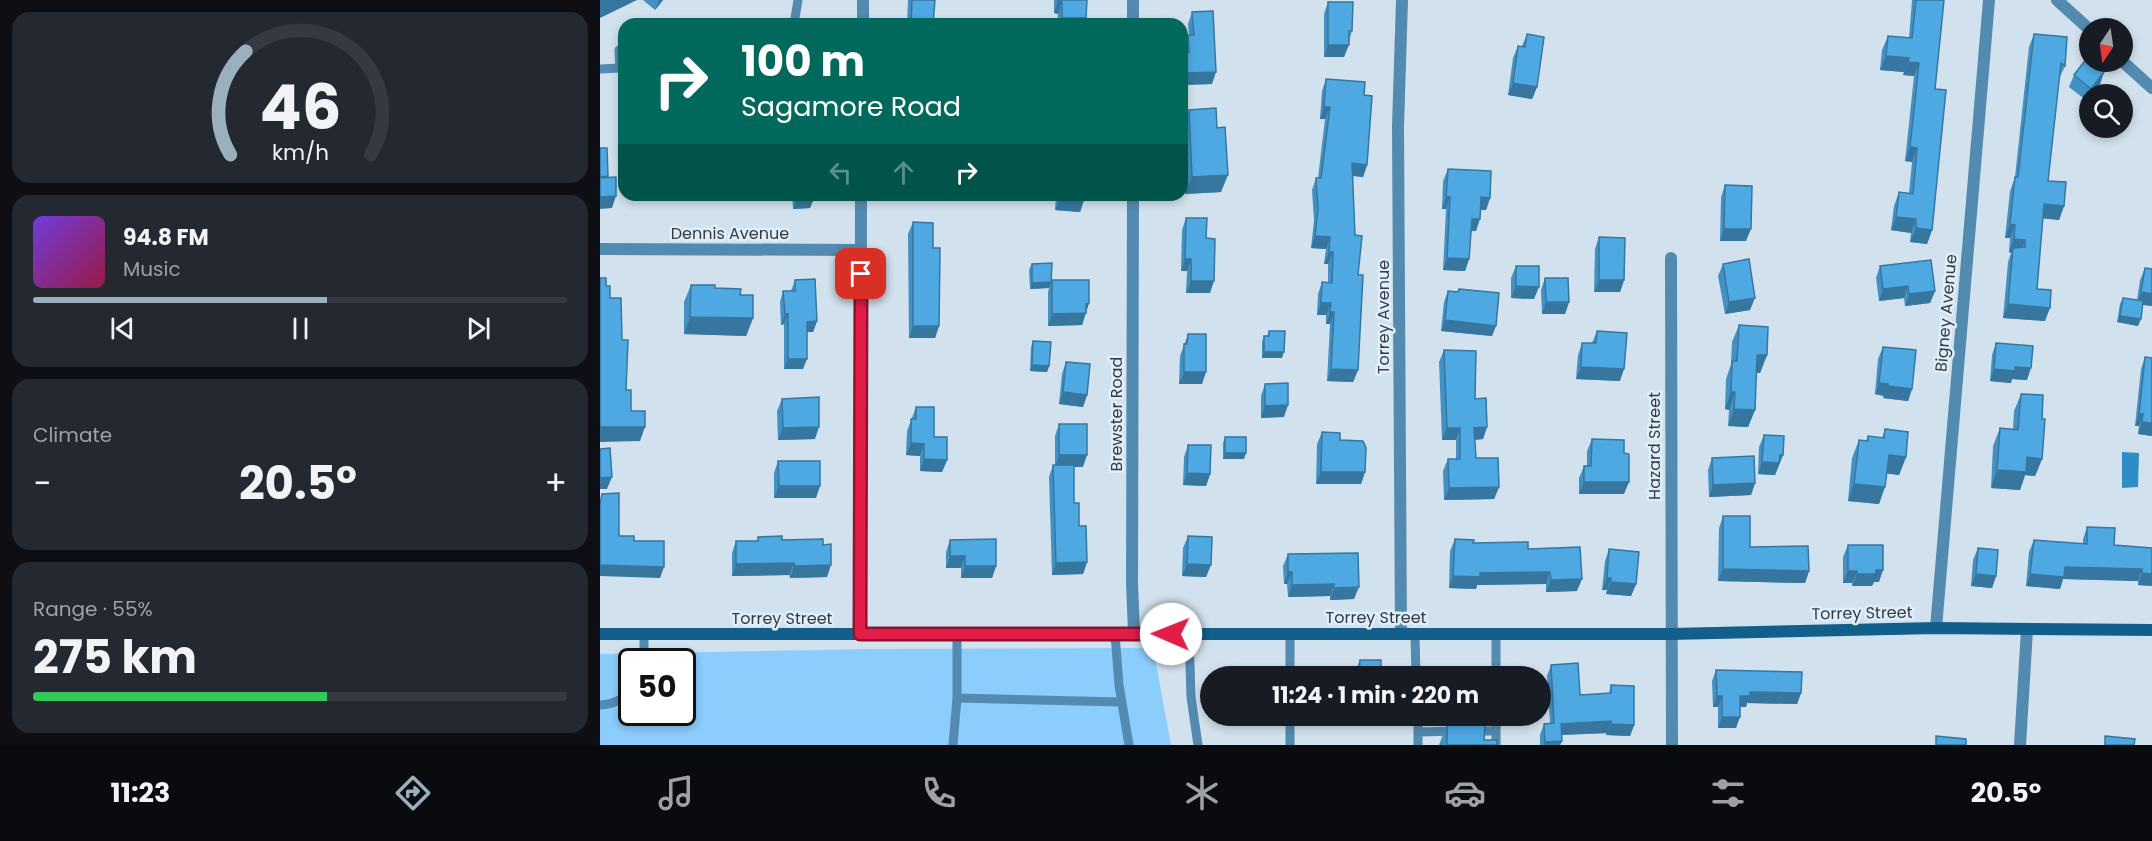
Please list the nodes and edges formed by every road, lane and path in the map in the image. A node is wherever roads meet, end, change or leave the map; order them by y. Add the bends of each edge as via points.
1 (798, 0) edge
2 (863, 0) edge
3 (1132, 0) edge
4 (1402, 0) edge
5 (1989, 0) edge
6 (2057, 0) edge
7 (795, 18) edge
8 (862, 18) edge
9 (1133, 18) edge
10 (2079, 20) edge
11 (618, 68) edge
12 (600, 69) edge
13 (2133, 71) edge
14 (2152, 88) edge
15 (861, 201) edge
16 (1133, 201) edge
17 (600, 249) edge
18 (861, 250) junction
19 (1671, 258) dead end
20 (1936, 628) junction
21 (2027, 630) junction
22 (2152, 630) edge
23 (1134, 633) junction
24 (1290, 633) junction
25 (600, 634) edge
26 (644, 634) junction
27 (860, 634) junction
28 (957, 634) junction
29 (1115, 634) junction
30 (1190, 634) junction
31 (1401, 634) junction
32 (1415, 634) junction
33 (1496, 634) junction
34 (1671, 634) junction
35 (644, 648) edge
36 (1290, 666) edge
37 (1416, 666) edge
38 (1496, 666) edge
39 (957, 698) junction
40 (618, 702) edge
41 (1122, 702) junction
42 (600, 705) edge
43 (1290, 726) edge
44 (1418, 726) edge
45 (1497, 726) edge
46 (1497, 731) junction
47 (1418, 732) junction
48 (953, 745) edge
49 (1129, 745) edge
50 (1198, 745) edge
51 (1290, 745) edge
52 (1418, 745) edge
53 (1496, 745) edge
54 (1672, 745) edge
55 (2020, 745) edge

1 - 7 lane
2 - 8 street
3 - 9 street
4 - 31 street, Torrey Avenue via 1398,127
5 - 20 street, Bigney Avenue
6 - 10 street
11 - 12 lane
13 - 14 street
15 - 18 street
16 - 23 street, Brewster Road
17 - 18 street, Dennis Avenue
18 - 27 street
19 - 34 street, Hazard Street
20 - 21 main road, Torrey Street
20 - 34 main road, Torrey Street
21 - 22 main road, Torrey Street
21 - 55 street
23 - 29 main road, Torrey Street
23 - 30 main road, Torrey Street
24 - 30 main road, Torrey Street
24 - 31 main road, Torrey Street
24 - 36 lane
25 - 26 main road, Torrey Street
26 - 27 main road, Torrey Street
26 - 35 lane
27 - 28 main road, Torrey Street
28 - 29 main road, Torrey Street
28 - 39 lane
29 - 41 lane
30 - 50 lane via 1191,697
31 - 32 main road, Torrey Street
32 - 33 main road, Torrey Street
32 - 37 lane
33 - 34 main road, Torrey Street
33 - 38 lane
34 - 54 street, Hazard Street
39 - 41 lane
39 - 48 lane
40 - 42 lane
41 - 49 lane
43 - 51 lane
44 - 47 lane
45 - 46 lane
46 - 47 lane
46 - 53 lane
47 - 52 lane

